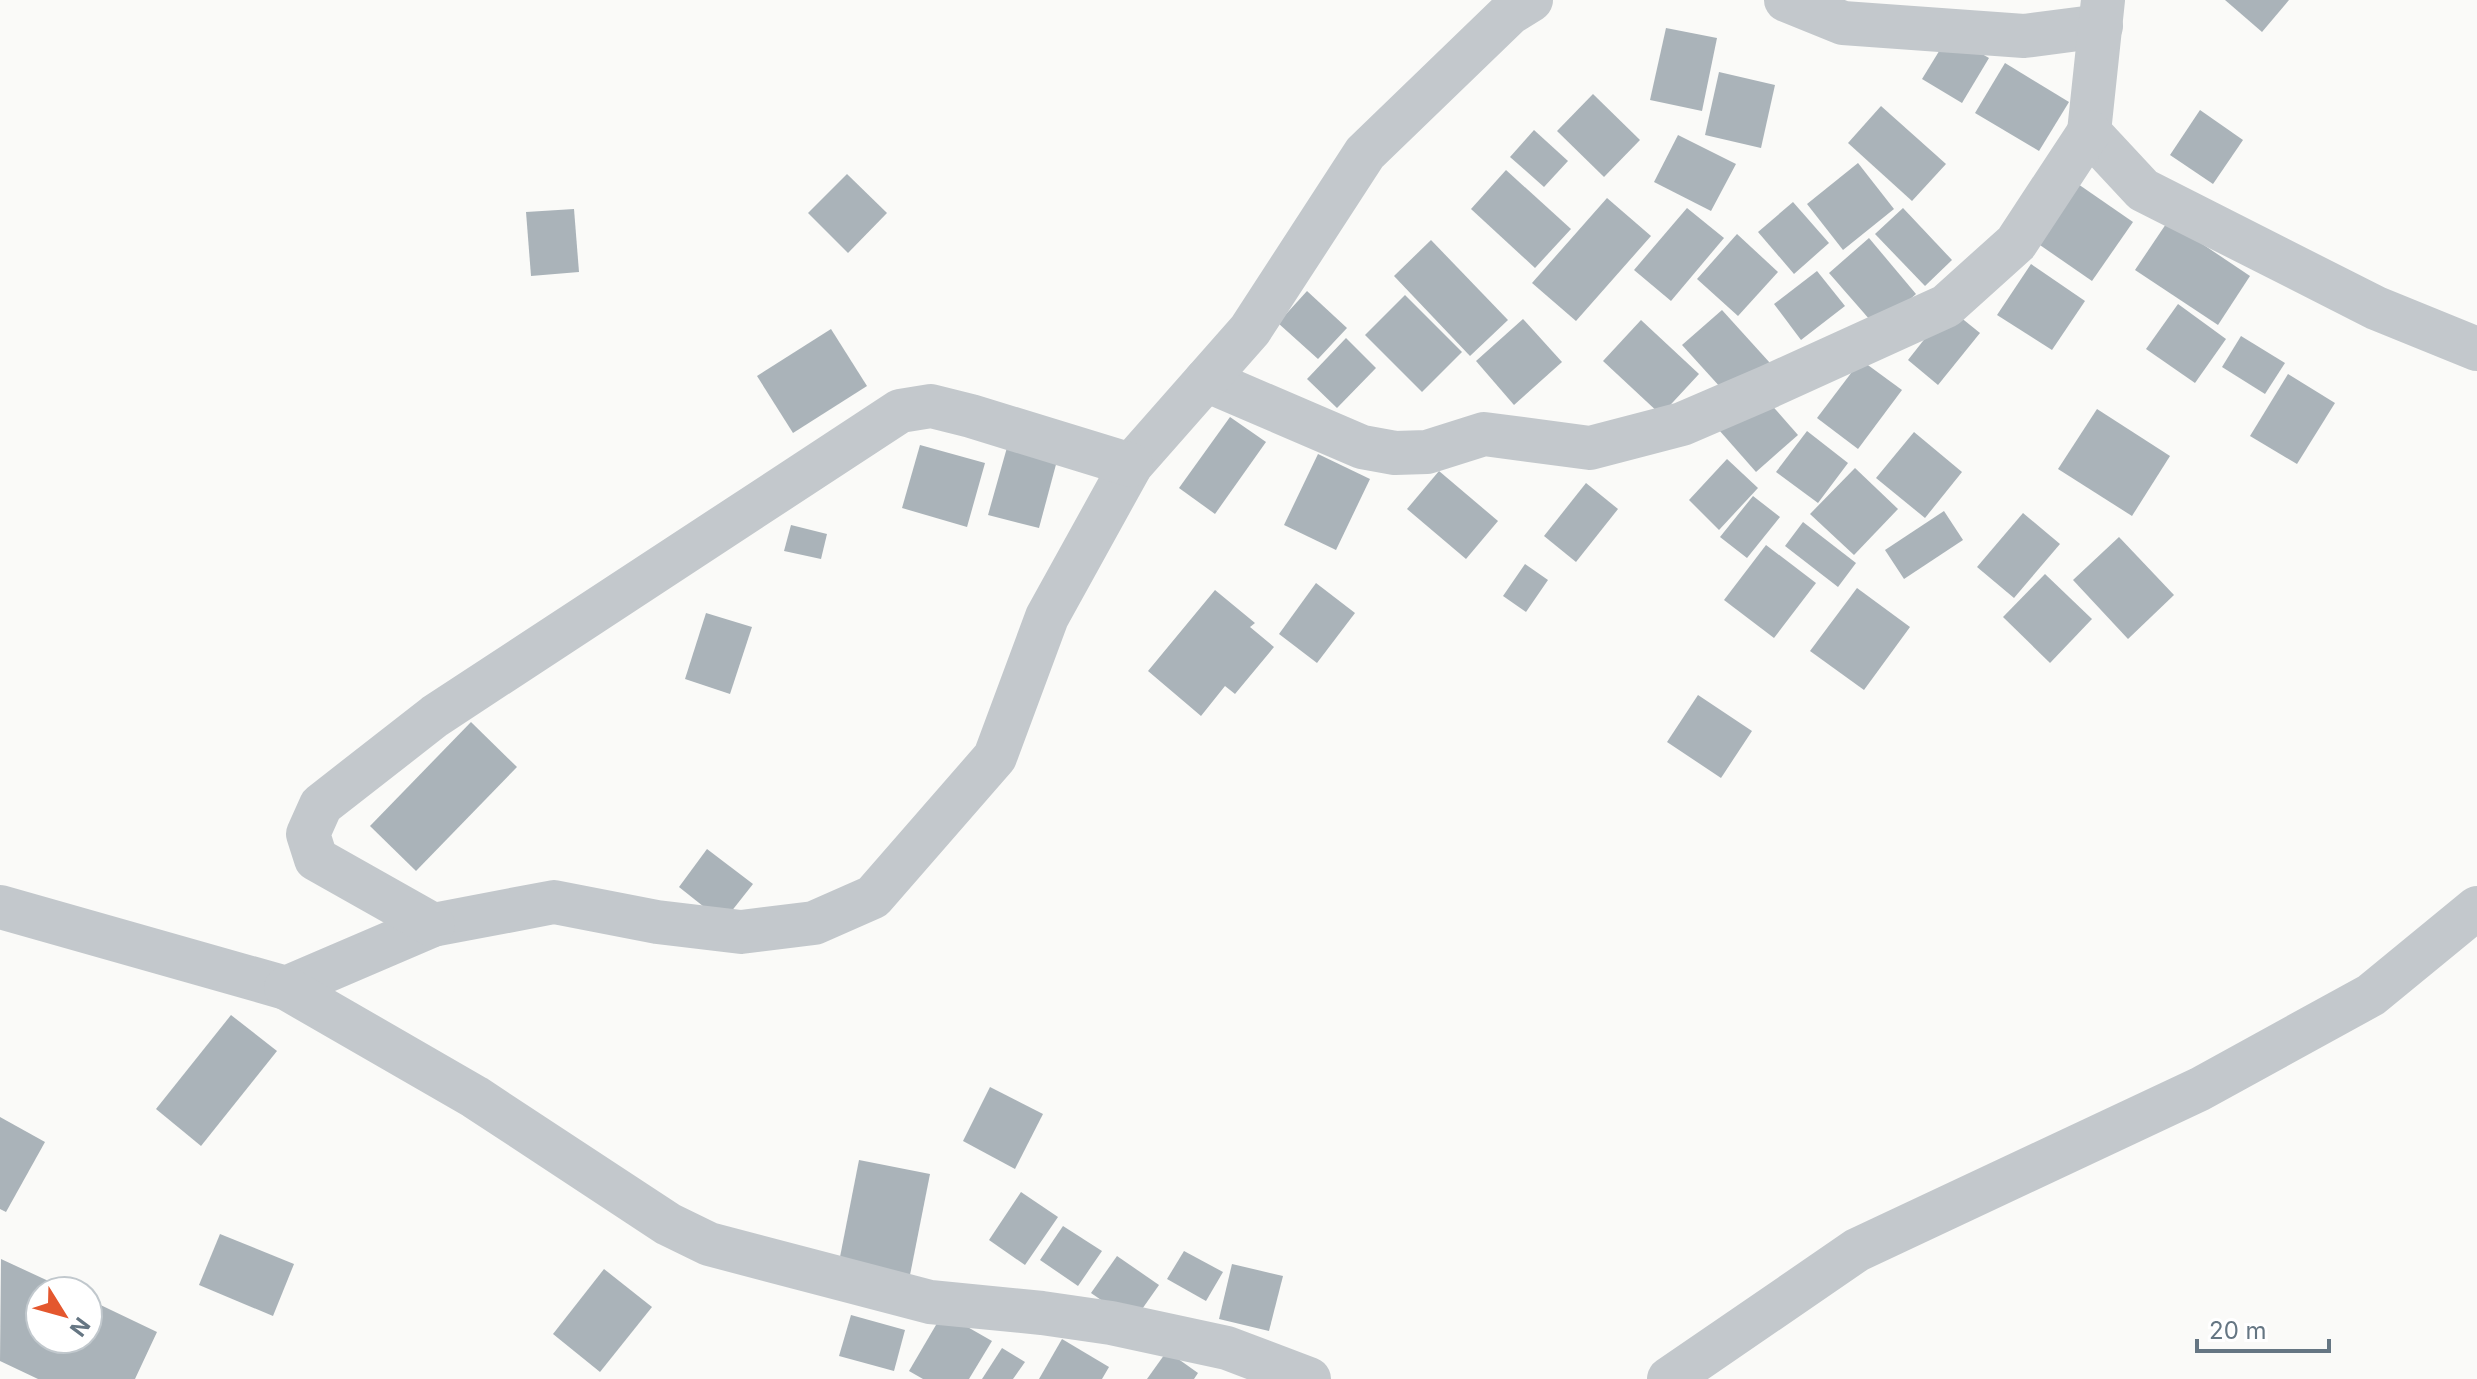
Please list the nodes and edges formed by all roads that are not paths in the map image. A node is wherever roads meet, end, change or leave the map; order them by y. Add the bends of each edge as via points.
1 (1531, 0) edge
2 (1786, 0) edge
3 (2102, 13) edge
4 (2089, 132) junction
5 (2477, 349) edge
6 (1206, 380) junction
7 (1131, 465) junction
8 (1, 908) edge
9 (2477, 908) edge
10 (433, 925) junction
11 (286, 988) junction
12 (1309, 1379) edge
13 (1669, 1379) edge

1 - 6 street via 1510,13 1365,153 1250,330
2 - 3 street via 1843,23 2024,36
3 - 4 street
4 - 5 street via 2143,190 2376,308
4 - 6 street via 2016,243 1946,306 1682,424 1590,448 1484,434 1427,452 1395,453 1362,447
6 - 7 street
7 - 10 street via 1047,617 995,757 873,897 814,923 741,932 554,902
7 - 10 street via 931,406 900,411 435,716 321,805 308,834 316,859
8 - 11 street
9 - 13 street via 2371,995 2200,1089 1857,1250
10 - 11 street
11 - 12 street via 475,1097 668,1224 709,1244 930,1302 1097,1321 1227,1348

